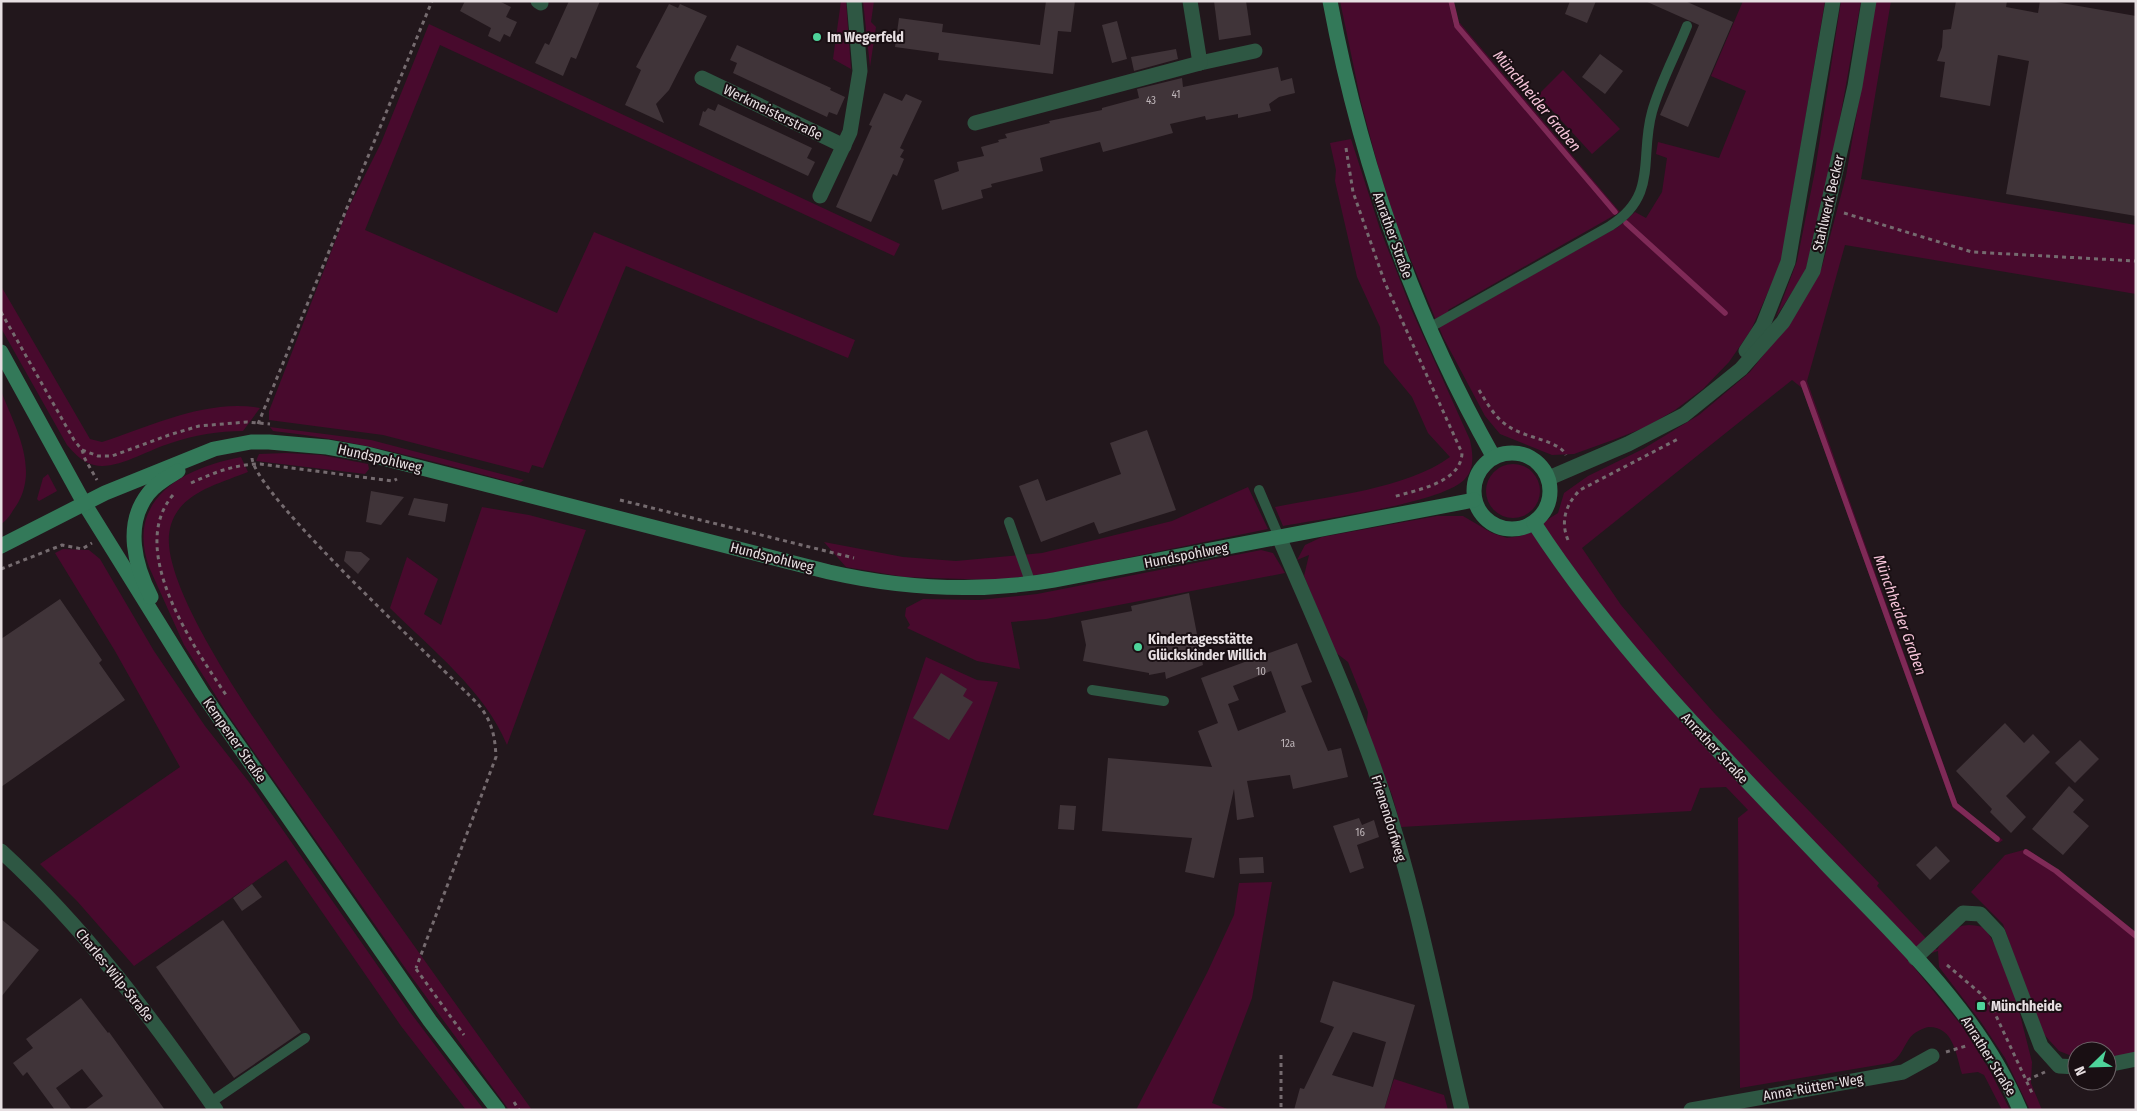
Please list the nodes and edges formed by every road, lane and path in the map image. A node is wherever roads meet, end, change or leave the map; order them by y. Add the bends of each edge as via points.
1 (432, 1) edge
2 (854, 1) edge
3 (1190, 1) edge
4 (1330, 1) edge
5 (1833, 1) edge
6 (1869, 1) edge
7 (1687, 26) dead end
8 (1254, 52) dead end
9 (1200, 63) junction
10 (702, 78) dead end
11 (975, 123) dead end
12 (844, 146) junction
13 (820, 196) dead end
14 (1844, 213) dead end
15 (2136, 261) edge
16 (1, 312) edge
17 (1429, 328) junction
18 (1, 352) edge
19 (1729, 378) junction
20 (1474, 384) dead end
21 (258, 423) junction
22 (274, 424) dead end
23 (251, 442) junction
24 (214, 449) junction
25 (82, 450) junction
26 (1462, 453) dead end
27 (1493, 456) junction
28 (252, 464) junction
29 (421, 468) junction
30 (1571, 469) junction
31 (1549, 478) junction
32 (190, 484) dead end
33 (1259, 490) dead end
34 (177, 492) dead end
35 (105, 493) junction
36 (615, 498) dead end
37 (1383, 499) dead end
38 (1474, 500) junction
39 (84, 503) junction
40 (1008, 522) dead end
41 (1534, 523) junction
42 (104, 536) junction
43 (1279, 537) junction
44 (1569, 543) dead end
45 (1, 546) edge
46 (854, 558) dead end
47 (1, 569) edge
48 (1031, 584) junction
49 (191, 640) dead end
50 (1092, 690) dead end
51 (202, 693) junction
52 (1164, 701) dead end
53 (1, 851) edge
54 (1916, 958) junction
55 (416, 968) dead end
56 (305, 1038) dead end
57 (1281, 1054) dead end
58 (1932, 1056) dead end
59 (2136, 1059) edge
60 (2117, 1063) edge
61 (2067, 1066) edge
62 (214, 1106) edge
63 (498, 1110) edge
64 (1281, 1110) edge
65 (1462, 1110) edge
66 (1690, 1110) edge
67 (2020, 1110) edge

1 - 21 path
2 - 12 street via 860,71 850,132
3 - 9 street
4 - 17 street, Anrather Straße via 1370,171
5 - 19 street, Stahlwerk Becker via 1788,262 1763,324
6 - 19 street, Stahlwerk Becker via 1855,86 1813,271 1783,322
7 - 17 lane via 1652,111 1644,184 1630,210 1610,226
8 - 9 street
9 - 11 street
10 - 12 street, Werkmeisterstraße
12 - 13 street
14 - 15 path via 1972,252
16 - 25 path
17 - 27 street, Anrather Straße
18 - 39 street, Kempener Straße
19 - 30 street, Stahlwerk Becker via 1684,415
20 - 30 path via 1505,425 1525,436 1558,444 1564,450
21 - 22 path
21 - 23 path
21 - 25 path via 199,426 112,456 98,456
23 - 24 street, Hundspohlweg
23 - 28 path
23 - 29 street, Hundspohlweg via 327,447
24 - 35 street, Hundspohlweg
24 - 51 street via 166,478 147,494 138,516 134,543 136,561 149,593
25 - 35 path
26 - 37 path via 1462,461 1456,471 1439,482
27 - 31 street via 1514,452 1525,454 1539,464
27 - 38 street via 1476,476
28 - 29 path via 393,481
28 - 32 path via 213,473
28 - 55 path via 270,492 299,526 478,704 495,737 496,757
29 - 48 street, Hundspohlweg via 863,579 941,589
30 - 31 street, Stahlwerk Becker
30 - 44 path via 1580,490 1564,518
31 - 41 street via 1549,502
33 - 43 lane
34 - 49 path via 166,504 157,532 157,556
35 - 39 street, Hundspohlweg
36 - 46 path
38 - 41 street via 1488,521 1499,527 1511,530
38 - 43 street, Hundspohlweg
39 - 42 street, Kempener Straße
39 - 45 street, Hundspohlweg
40 - 48 lane
41 - 54 street, Anrather Straße via 1576,584 1657,686
42 - 47 path via 82,549 62,545
42 - 51 street, Kempener Straße
43 - 48 street, Hundspohlweg
43 - 65 street, Frienendorfweg via 1352,710 1383,794 1408,880
50 - 52 lane
51 - 63 street, Kempener Straße via 430,1021
53 - 62 street, Charles-Wilp-Straße via 112,967
54 - 61 street via 1963,913 1980,914 1998,933 2041,1046 2059,1066
54 - 67 street, Anrather Straße via 1982,1040 2002,1071
56 - 62 lane
57 - 64 path
58 - 66 street, Anna-Rütten-Weg via 1903,1072
59 - 60 street

